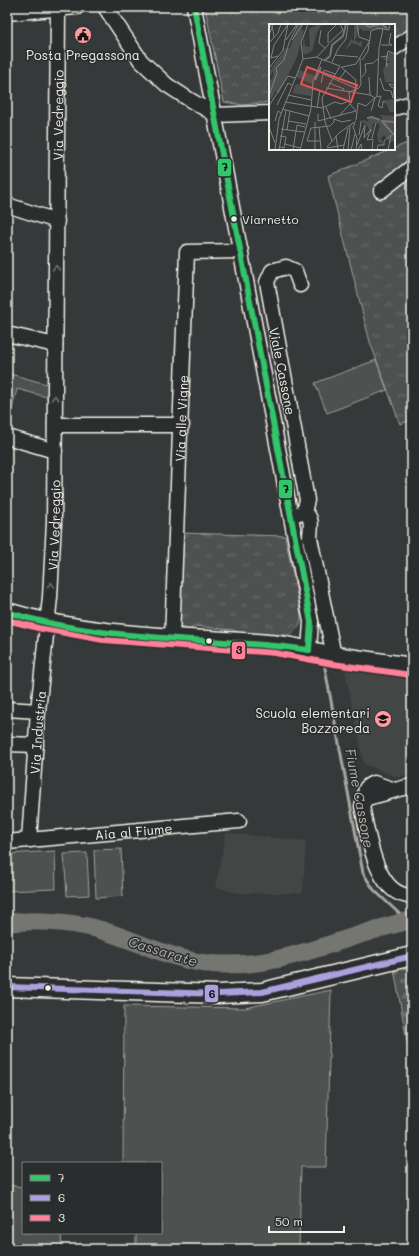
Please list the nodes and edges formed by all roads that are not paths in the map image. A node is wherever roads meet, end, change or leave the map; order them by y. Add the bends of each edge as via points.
1 (77, 7) edge
2 (106, 7) edge
3 (194, 7) edge
4 (58, 9) junction
5 (7, 13) edge
6 (412, 36) edge
7 (395, 47) edge
8 (412, 103) edge
9 (395, 108) edge
10 (269, 113) edge
11 (216, 115) junction
12 (412, 166) edge
13 (381, 191) dead end
14 (7, 205) edge
15 (57, 221) junction
16 (241, 251) junction
17 (300, 285) dead end
18 (7, 334) edge
19 (54, 345) junction
20 (55, 425) junction
21 (182, 425) junction
22 (7, 437) edge
23 (55, 451) junction
24 (298, 513) junction
25 (7, 612) edge
26 (48, 624) junction
27 (172, 638) junction
28 (309, 650) junction
29 (334, 656) junction
30 (412, 667) edge
31 (7, 709) edge
32 (38, 711) junction
33 (7, 744) edge
34 (36, 745) junction
35 (412, 786) edge
36 (239, 821) dead end
37 (29, 840) junction
38 (7, 842) edge
39 (412, 896) edge
40 (412, 956) edge
41 (7, 987) edge

1 - 4 street
2 - 11 street via 142,61 167,85
3 - 11 street, Viale Cassone
4 - 5 street
4 - 15 street, Via Vedreggio
6 - 7 street
8 - 9 street
10 - 11 street
11 - 16 street, Viale Cassone
12 - 13 street
14 - 15 street
19 -> 15 street, Via Vedreggio
16 - 21 street, Via alle Vigne via 187,252
16 - 24 street, Viale Cassone
17 - 24 street, Viale Cassone via 295,271 286,267 272,271 267,282 307,500
18 - 19 street
20 -> 19 street, Via Vedreggio
20 - 21 street
20 - 23 street, Via Vedreggio
21 - 27 street, Via alle Vigne
22 - 23 street
26 -> 23 street, Via Vedreggio
24 - 28 street, Viale Cassone via 312,622
24 - 29 street, Viale Cassone via 309,515 311,521 310,538
25 - 26 main road
26 - 27 main road
26 - 32 street, Via Industria
27 - 28 main road via 270,644
28 - 29 main road
29 - 30 main road
31 - 32 street
32 - 34 street, Via Industria
33 - 34 street
34 - 37 street, Via Industria
35 - 39 street via 395,790 374,783 367,786 362,806 375,864 390,888 406,896
36 - 37 street, Aia al Fiume
37 - 38 street, Aia al Fiume
40 - 41 main road via 262,992 219,994

